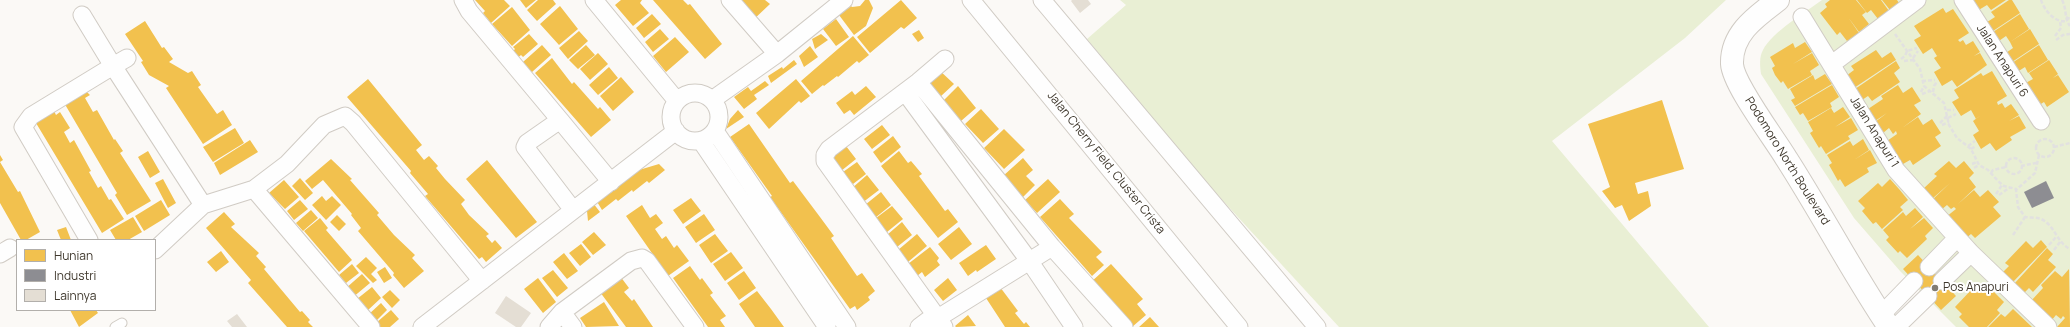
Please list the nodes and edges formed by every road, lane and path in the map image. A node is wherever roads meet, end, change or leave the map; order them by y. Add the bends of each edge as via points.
1 (464, 0) edge
2 (594, 0) edge
3 (730, 0) edge
4 (844, 0) edge
5 (971, 0) edge
6 (1042, 0) edge
7 (1778, 0) edge
8 (1917, 0) edge
9 (1963, 0) edge
10 (2041, 0) edge
11 (2062, 0) edge
12 (82, 15) dead end
13 (1802, 17) dead end
14 (2066, 19) junction
15 (2070, 19) edge
16 (2060, 21) junction
17 (1888, 22) junction
18 (2070, 26) edge
19 (2070, 34) edge
20 (2055, 36) dead end
21 (2056, 40) dead end
22 (1907, 51) junction
23 (777, 54) junction
24 (945, 59) dead end
25 (1901, 59) dead end
26 (1913, 59) junction
27 (1904, 61) dead end
28 (120, 62) junction
29 (1832, 64) junction
30 (1922, 81) junction
31 (1924, 86) junction
32 (912, 87) junction
33 (1932, 92) junction
34 (712, 100) junction
35 (677, 101) junction
36 (1946, 110) junction
37 (1954, 110) dead end
38 (1956, 114) dead end
39 (1948, 116) junction
40 (560, 120) junction
41 (2041, 121) dead end
42 (1949, 122) junction
43 (676, 131) junction
44 (708, 136) junction
45 (1975, 141) dead end
46 (2070, 143) edge
47 (1968, 146) junction
48 (1976, 146) dead end
49 (2054, 147) junction
50 (1971, 149) junction
51 (2039, 155) junction
52 (1978, 163) junction
53 (1972, 164) dead end
54 (2036, 164) junction
55 (2021, 166) junction
56 (2006, 167) junction
57 (1974, 168) dead end
58 (1991, 173) junction
59 (611, 182) junction
60 (2002, 185) junction
61 (2009, 188) junction
62 (254, 189) junction
63 (2016, 189) junction
64 (203, 205) junction
65 (573, 210) junction
66 (2025, 217) junction
67 (2013, 235) dead end
68 (2057, 236) junction
69 (1957, 238) junction
70 (88, 239) edge
71 (2060, 242) junction
72 (2048, 245) dead end
73 (1052, 248) junction
74 (2070, 248) edge
75 (156, 249) edge
76 (2054, 250) dead end
77 (1971, 253) junction
78 (1030, 262) junction
79 (1929, 267) dead end
80 (482, 281) junction
81 (1914, 281) dead end
82 (1942, 281) dead end
83 (1928, 296) dead end
84 (562, 312) junction
85 (939, 320) edge
86 (1889, 323) edge
87 (371, 327) edge
88 (422, 327) edge
89 (549, 327) edge
90 (573, 327) edge
91 (695, 327) edge
92 (827, 327) edge
93 (847, 327) edge
94 (919, 327) edge
95 (1074, 327) edge
96 (1124, 327) edge
97 (1239, 327) edge
98 (1317, 327) edge
99 (2048, 327) edge

1 - 40 street via 469,12
2 - 35 street
3 - 23 street
4 - 23 street
5 - 97 street, Jalan Cherry Field, Cluster Crista
6 - 98 street
7 - 86 street, Podomoro North Boulevard via 1750,21 1738,39 1732,64 1737,81
8 - 17 street
9 - 41 street, Jalan Anapuri 6
10 - 16 path via 2048,13
11 - 14 path
12 - 28 street
13 - 29 street, Jalan Anapuri 1
14 - 15 path
14 - 16 path
14 - 18 path
16 - 20 path via 2061,28
17 - 22 path
17 - 29 street
19 - 21 path
22 - 25 path
22 - 26 path
22 - 26 path via 1917,49
23 - 34 street
24 - 32 street
26 - 27 path
26 - 30 path via 1920,69
28 - 64 street
28 - 70 street via 31,116 23,127
29 - 69 street, Jalan Anapuri 1 via 1896,170
30 - 31 path
30 - 33 path via 1936,81
31 - 33 path
31 - 33 path via 1921,93
32 - 73 street
32 - 78 street
32 - 85 street via 829,149 825,155 826,161
33 - 36 path via 1944,103
34 - 35 street via 694,93
34 - 44 street via 719,115 718,124
35 - 43 street via 671,116
36 - 37 path
36 - 39 path
38 - 39 path
39 - 42 path
39 - 42 path via 1941,124
40 - 59 street
40 - 65 street via 525,147
42 - 47 path via 1957,138
43 - 44 street via 682,138 692,141
43 - 59 street
44 - 92 street
44 - 93 street
45 - 47 path
46 - 49 path
47 - 50 path
48 - 50 path
49 - 51 path via 2050,155
49 - 51 path via 2048,140 2040,140 2036,147
50 - 52 path
51 - 54 path
52 - 53 path
52 - 57 path
52 - 58 path
54 - 55 path
54 - 63 path via 2032,177
55 - 56 path via 2015,173 2008,171
55 - 56 path via 2020,161 2013,158 2008,160
56 - 58 path
58 - 60 path
59 - 65 street
60 - 61 path
60 - 61 path via 1998,195
61 - 63 path
62 - 64 street
62 - 80 street via 287,164 324,125 345,116
62 - 87 street
63 - 66 path via 2016,201
64 - 75 street
65 - 80 street
66 - 67 path
66 - 68 path via 2044,220
68 - 71 path
68 - 72 path
69 - 77 street, Jalan Anapuri 1
69 - 79 street
71 - 74 path
71 - 76 path
73 - 78 street
73 - 96 street
77 - 82 street
77 - 99 street, Jalan Anapuri 1
78 - 85 street
78 - 95 street
80 - 88 street
81 - 86 street
83 - 86 street
84 - 89 street
84 - 90 street
84 - 91 street via 631,261 642,258 647,261
85 - 94 street

